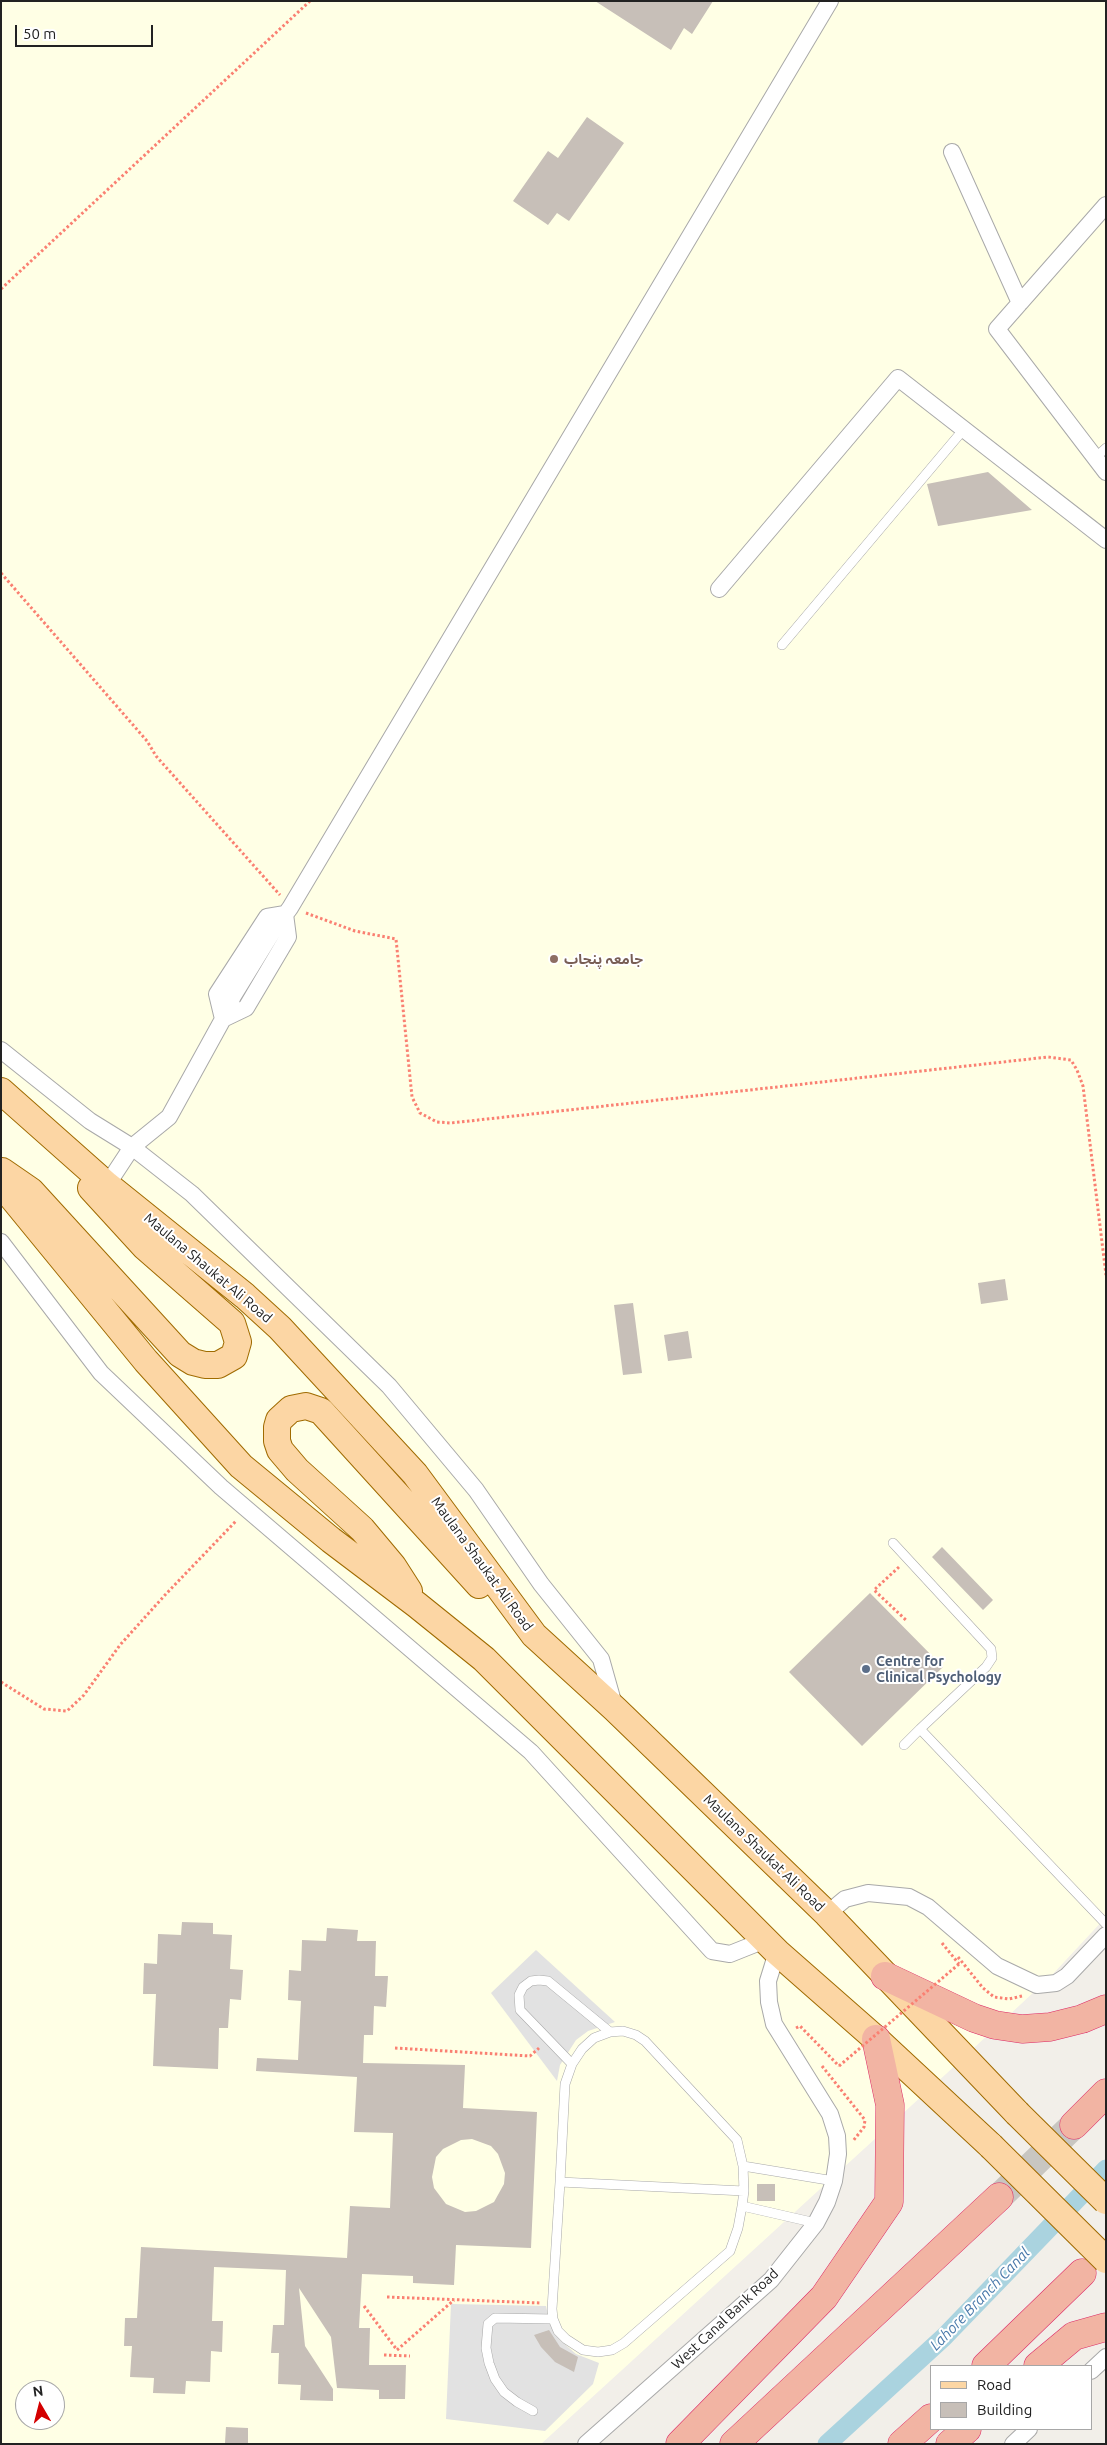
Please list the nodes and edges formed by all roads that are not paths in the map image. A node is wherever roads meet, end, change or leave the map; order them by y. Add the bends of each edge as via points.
1 (830, 1) edge
2 (952, 152) dead end
3 (1106, 205) edge
4 (1020, 303) junction
5 (964, 429) junction
6 (1100, 453) edge
7 (1106, 472) edge
8 (1106, 540) edge
9 (719, 589) dead end
10 (782, 645) dead end
11 (287, 911) junction
12 (223, 1019) junction
13 (1, 1050) edge
14 (1, 1091) edge
15 (34, 1120) junction
16 (132, 1147) junction
17 (1, 1170) edge
18 (1, 1184) edge
19 (107, 1185) junction
20 (1, 1242) edge
21 (893, 1544) dead end
22 (417, 1604) junction
23 (522, 1621) junction
24 (615, 1709) junction
25 (920, 1729) junction
26 (904, 1745) dead end
27 (828, 1914) junction
28 (1106, 1924) edge
29 (1106, 1935) edge
30 (771, 1946) junction
31 (885, 1976) junction
32 (1106, 2009) edge
33 (610, 2032) junction
34 (876, 2039) junction
35 (572, 2064) junction
36 (1106, 2093) edge
37 (1074, 2125) tunnel mouth
38 (743, 2166) junction
39 (834, 2181) junction
40 (560, 2182) junction
41 (744, 2191) junction
42 (1000, 2197) tunnel mouth
43 (1106, 2201) edge
44 (742, 2206) junction
45 (816, 2223) junction
46 (1106, 2260) edge
47 (1082, 2273) dead end
48 (553, 2320) junction
49 (1106, 2327) edge
50 (1106, 2357) edge
51 (987, 2365) edge
52 (1039, 2365) edge
53 (1092, 2370) edge
54 (532, 2411) dead end
55 (930, 2419) edge
56 (966, 2430) edge
57 (1029, 2430) edge
58 (586, 2444) edge
59 (680, 2444) edge
60 (734, 2444) edge
61 (902, 2444) edge
62 (950, 2444) edge
63 (1013, 2444) edge

1 - 11 street
2 - 4 street
3 - 4 street
4 - 6 street via 997,329
5 - 8 street
5 - 9 street via 898,378
5 - 10 lane
6 - 7 street
11 - 12 street via 288,937 251,1000 246,1008
11 - 12 street via 267,917 217,994
12 - 16 street via 169,1117
13 - 16 street via 90,1121
14 - 15 main road, Maulana Shaukat Ali Road
15 - 17 main road via 145,1247 232,1323 238,1342 234,1356 218,1365 205,1365 180,1354 31,1191
15 - 19 main road, Maulana Shaukat Ali Road
16 - 19 street
16 - 24 street via 192,1194 389,1386 476,1490 541,1584 601,1659
18 - 22 main road via 146,1361 241,1466 331,1540
19 - 23 main road, Maulana Shaukat Ali Road via 245,1296 300,1349 415,1474
20 - 30 street via 100,1373 247,1510 531,1752 712,1951 730,1954
21 - 25 lane via 991,1649 992,1658 986,1667
22 - 23 main road via 393,1566 362,1529 297,1470 280,1450 277,1427 291,1409 306,1406 321,1411 490,1597
22 - 30 main road via 484,1659
23 - 24 main road, Maulana Shaukat Ali Road
24 - 27 main road, Maulana Shaukat Ali Road
25 - 26 lane
25 - 28 lane
27 - 29 street via 844,1899 868,1893 909,1897 928,1906 998,1966 1037,1985 1056,1983 1067,1976
27 - 31 main road, Maulana Shaukat Ali Road
30 - 34 main road
30 - 39 street, West Canal Bank Road via 768,1981 774,2024 830,2114 837,2136
31 - 32 highway via 974,2018 1022,2030 1050,2027
31 - 43 main road, Maulana Shaukat Ali Road, bridge
33 - 35 lane via 594,2038
33 - 35 lane via 548,1981 530,1981 519,1995 520,2010
33 - 38 lane via 624,2031 645,2041 737,2140
34 - 46 main road, bridge via 991,2146
34 - 59 highway via 890,2105 889,2202 824,2297
35 - 40 lane via 566,2084
36 - 37 highway
38 - 39 lane
38 - 41 lane
39 - 45 street, West Canal Bank Road via 828,2202
40 - 41 lane
40 - 48 lane
41 - 44 lane
42 - 60 highway
44 - 45 lane
44 - 48 lane via 730,2250 624,2343 612,2350 583,2350 558,2331
45 - 58 street, West Canal Bank Road via 771,2280
47 - 51 highway
48 - 54 lane via 494,2318 488,2324 486,2348 495,2379 504,2392
49 - 52 highway via 1074,2336
50 - 53 street
55 - 61 highway
56 - 62 highway
57 - 63 street

